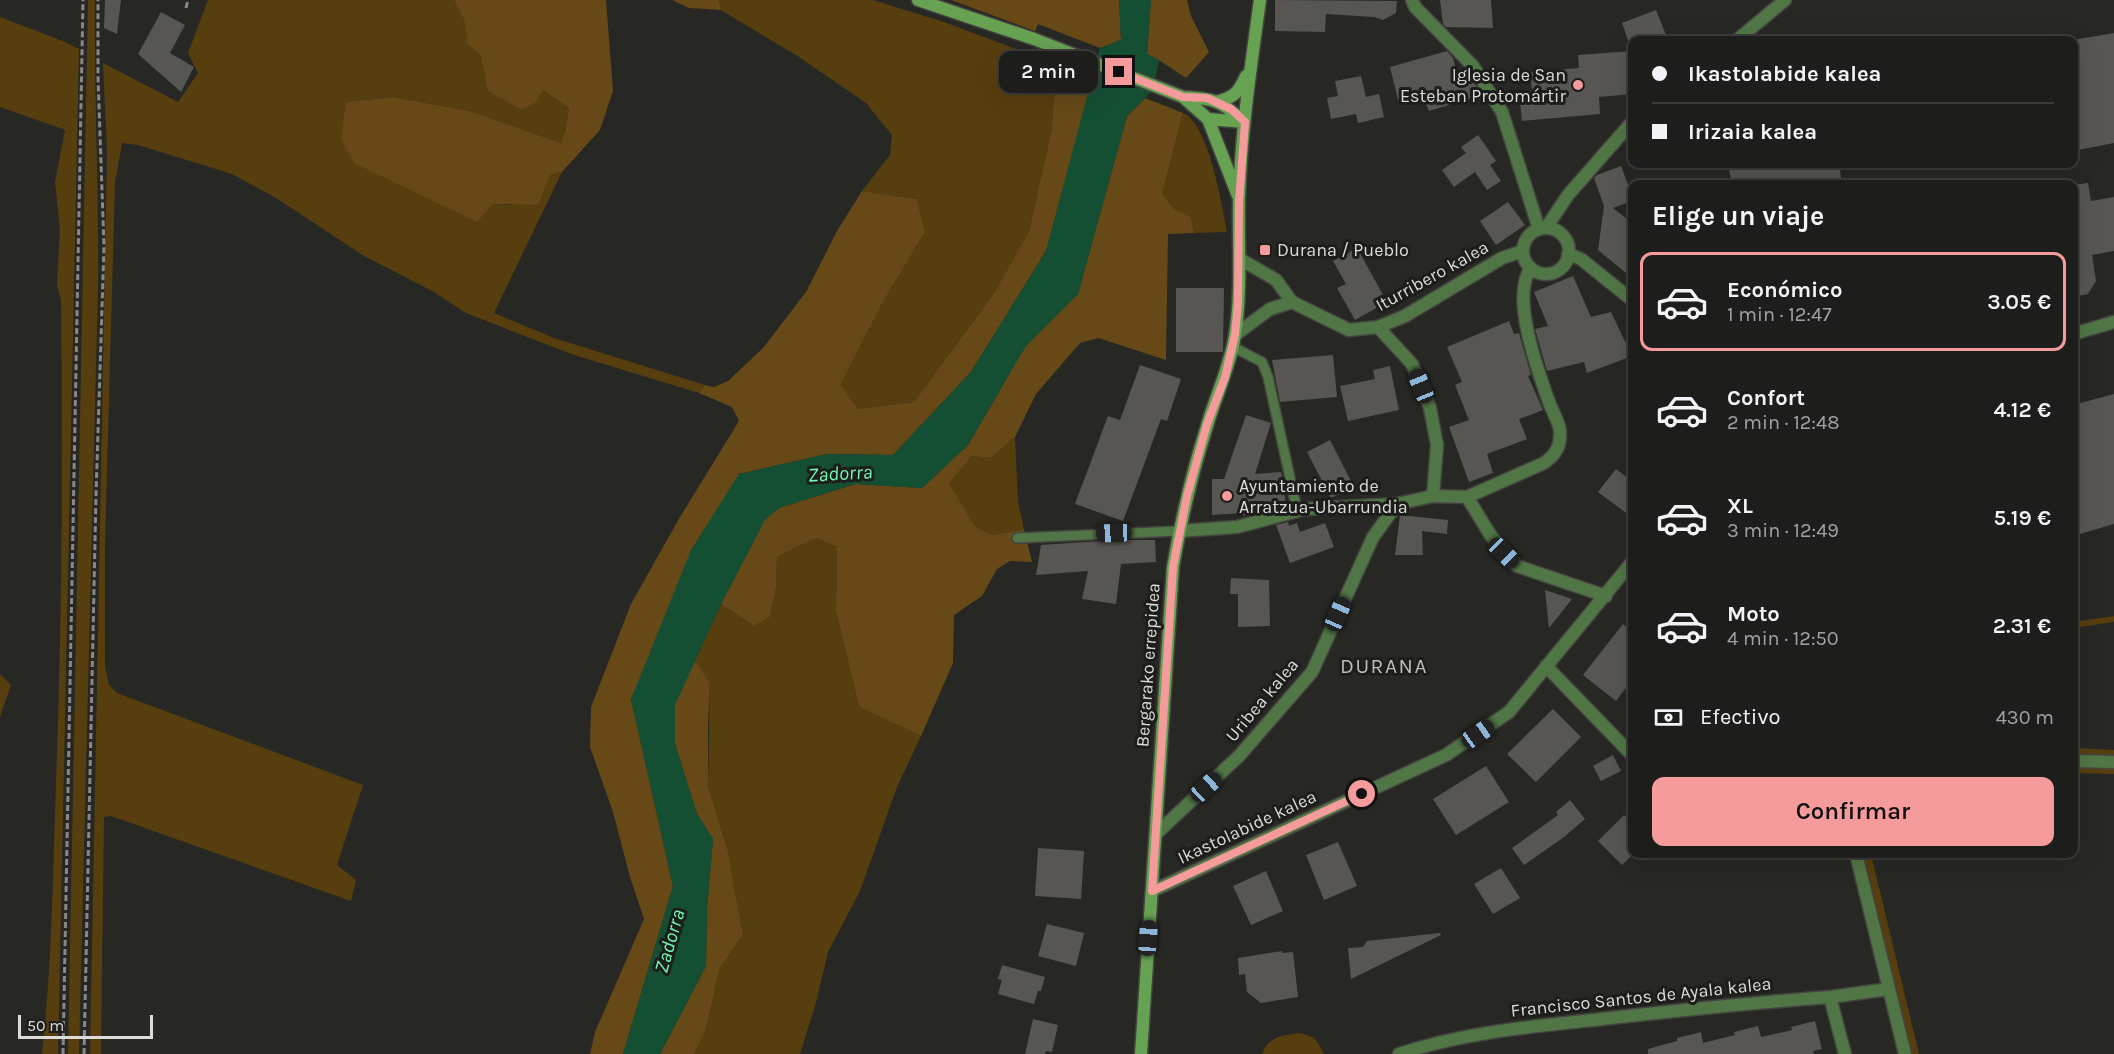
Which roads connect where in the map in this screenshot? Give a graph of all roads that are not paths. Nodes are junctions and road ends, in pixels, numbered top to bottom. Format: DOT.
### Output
graph roads {
  1 [pos="918,0"];
  2 [pos="1260,0"];
  3 [pos="1412,0"];
  4 [pos="1785,0"];
  5 [pos="1742,36"];
  6 [pos="1251,67"];
  7 [pos="1183,97"];
  8 [pos="1216,102"];
  9 [pos="1208,119"];
  10 [pos="1245,122"];
  11 [pos="1628,127"];
  12 [pos="1239,201"];
  13 [pos="1542,229"];
  14 [pos="1523,251"];
  15 [pos="1569,254"];
  16 [pos="1240,259"];
  17 [pos="1531,268"];
  18 [pos="1628,297"];
  19 [pos="1292,302"];
  20 [pos="2114,322"];
  21 [pos="1378,327"];
  22 [pos="2078,333"];
  23 [pos="1234,341"];
  24 [pos="1433,496"];
  25 [pos="1467,497"];
  26 [pos="1397,504"];
  27 [pos="1297,510"];
  28 [pos="1179,531"];
  29 [pos="1017,538"];
  30 [pos="1628,567"];
  31 [pos="1606,596"];
  32 [pos="1546,666"];
  33 [pos="1628,751"];
  34 [pos="2078,761"];
  35 [pos="2114,762"];
  36 [pos="1156,834"];
  37 [pos="1857,858"];
  38 [pos="1152,891"];
  39 [pos="1889,989"];
  40 [pos="1830,997"];
  41 [pos="1141,1054"];
  42 [pos="1399,1054"];
  43 [pos="1845,1054"];
  44 [pos="1905,1054"];
  1 -- 7 [label="street"];
  2 -- 6 [label="street, Bergarako errepidea"];
  3 -- 13 [label="street"];
  4 -- 5 [label="street"];
  6 -- 8 [label="street"];
  6 -- 10 [label="street, Bergarako errepidea"];
  7 -- 8 [label="street"];
  7 -- 9 [label="street"];
  8 -- 10 [label="street"];
  9 -- 10 [label="street"];
  9 -- 12 [label="street"];
  10 -- 12 [label="street, Bergarako errepidea"];
  11 -- 13 [label="street"];
  12 -- 16 [label="street, Bergarako errepidea"];
  13 -- 14 [label="street"];
  13 -- 15 [label="street"];
  14 -- 17 [label="street"];
  14 -- 21 [label="street, Iturribero kalea"];
  15 -- 17 [label="street"];
  15 -- 18 [label="street"];
  16 -- 19 [label="street, Iturribero kalea"];
  16 -- 23 [label="street, Bergarako errepidea"];
  17 -- 25 [label="street"];
  19 -- 21 [label="street, Iturribero kalea"];
  19 -- 23 [label="street"];
  20 -- 22 [label="street"];
  21 -- 24 [label="street"];
  23 -- 27 [label="lane"];
  23 -- 28 [label="street, Bergarako errepidea"];
  24 -- 25 [label="street"];
  24 -- 26 [label="street"];
  25 -- 31 [label="street"];
  26 -- 27 [label="street"];
  26 -- 36 [label="street, Uribea kalea"];
  27 -- 28 [label="street"];
  28 -- 29 [label="lane"];
  28 -- 36 [label="street, Bergarako errepidea"];
  30 -- 31 [label="street, Ikastolabide kalea"];
  31 -- 32 [label="street, Ikastolabide kalea"];
  32 -- 33 [label="street"];
  32 -- 38 [label="street, Ikastolabide kalea"];
  34 -- 35 [label="street"];
  36 -- 38 [label="street, Bergarako errepidea"];
  37 -- 39 [label="street"];
  38 -- 41 [label="street, Bergarako errepidea"];
  39 -- 40 [label="street, Francisco Santos de Ayala kalea"];
  39 -- 44 [label="street"];
  40 -- 42 [label="street, Francisco Santos de Ayala kalea"];
  40 -- 43 [label="street"];
}
